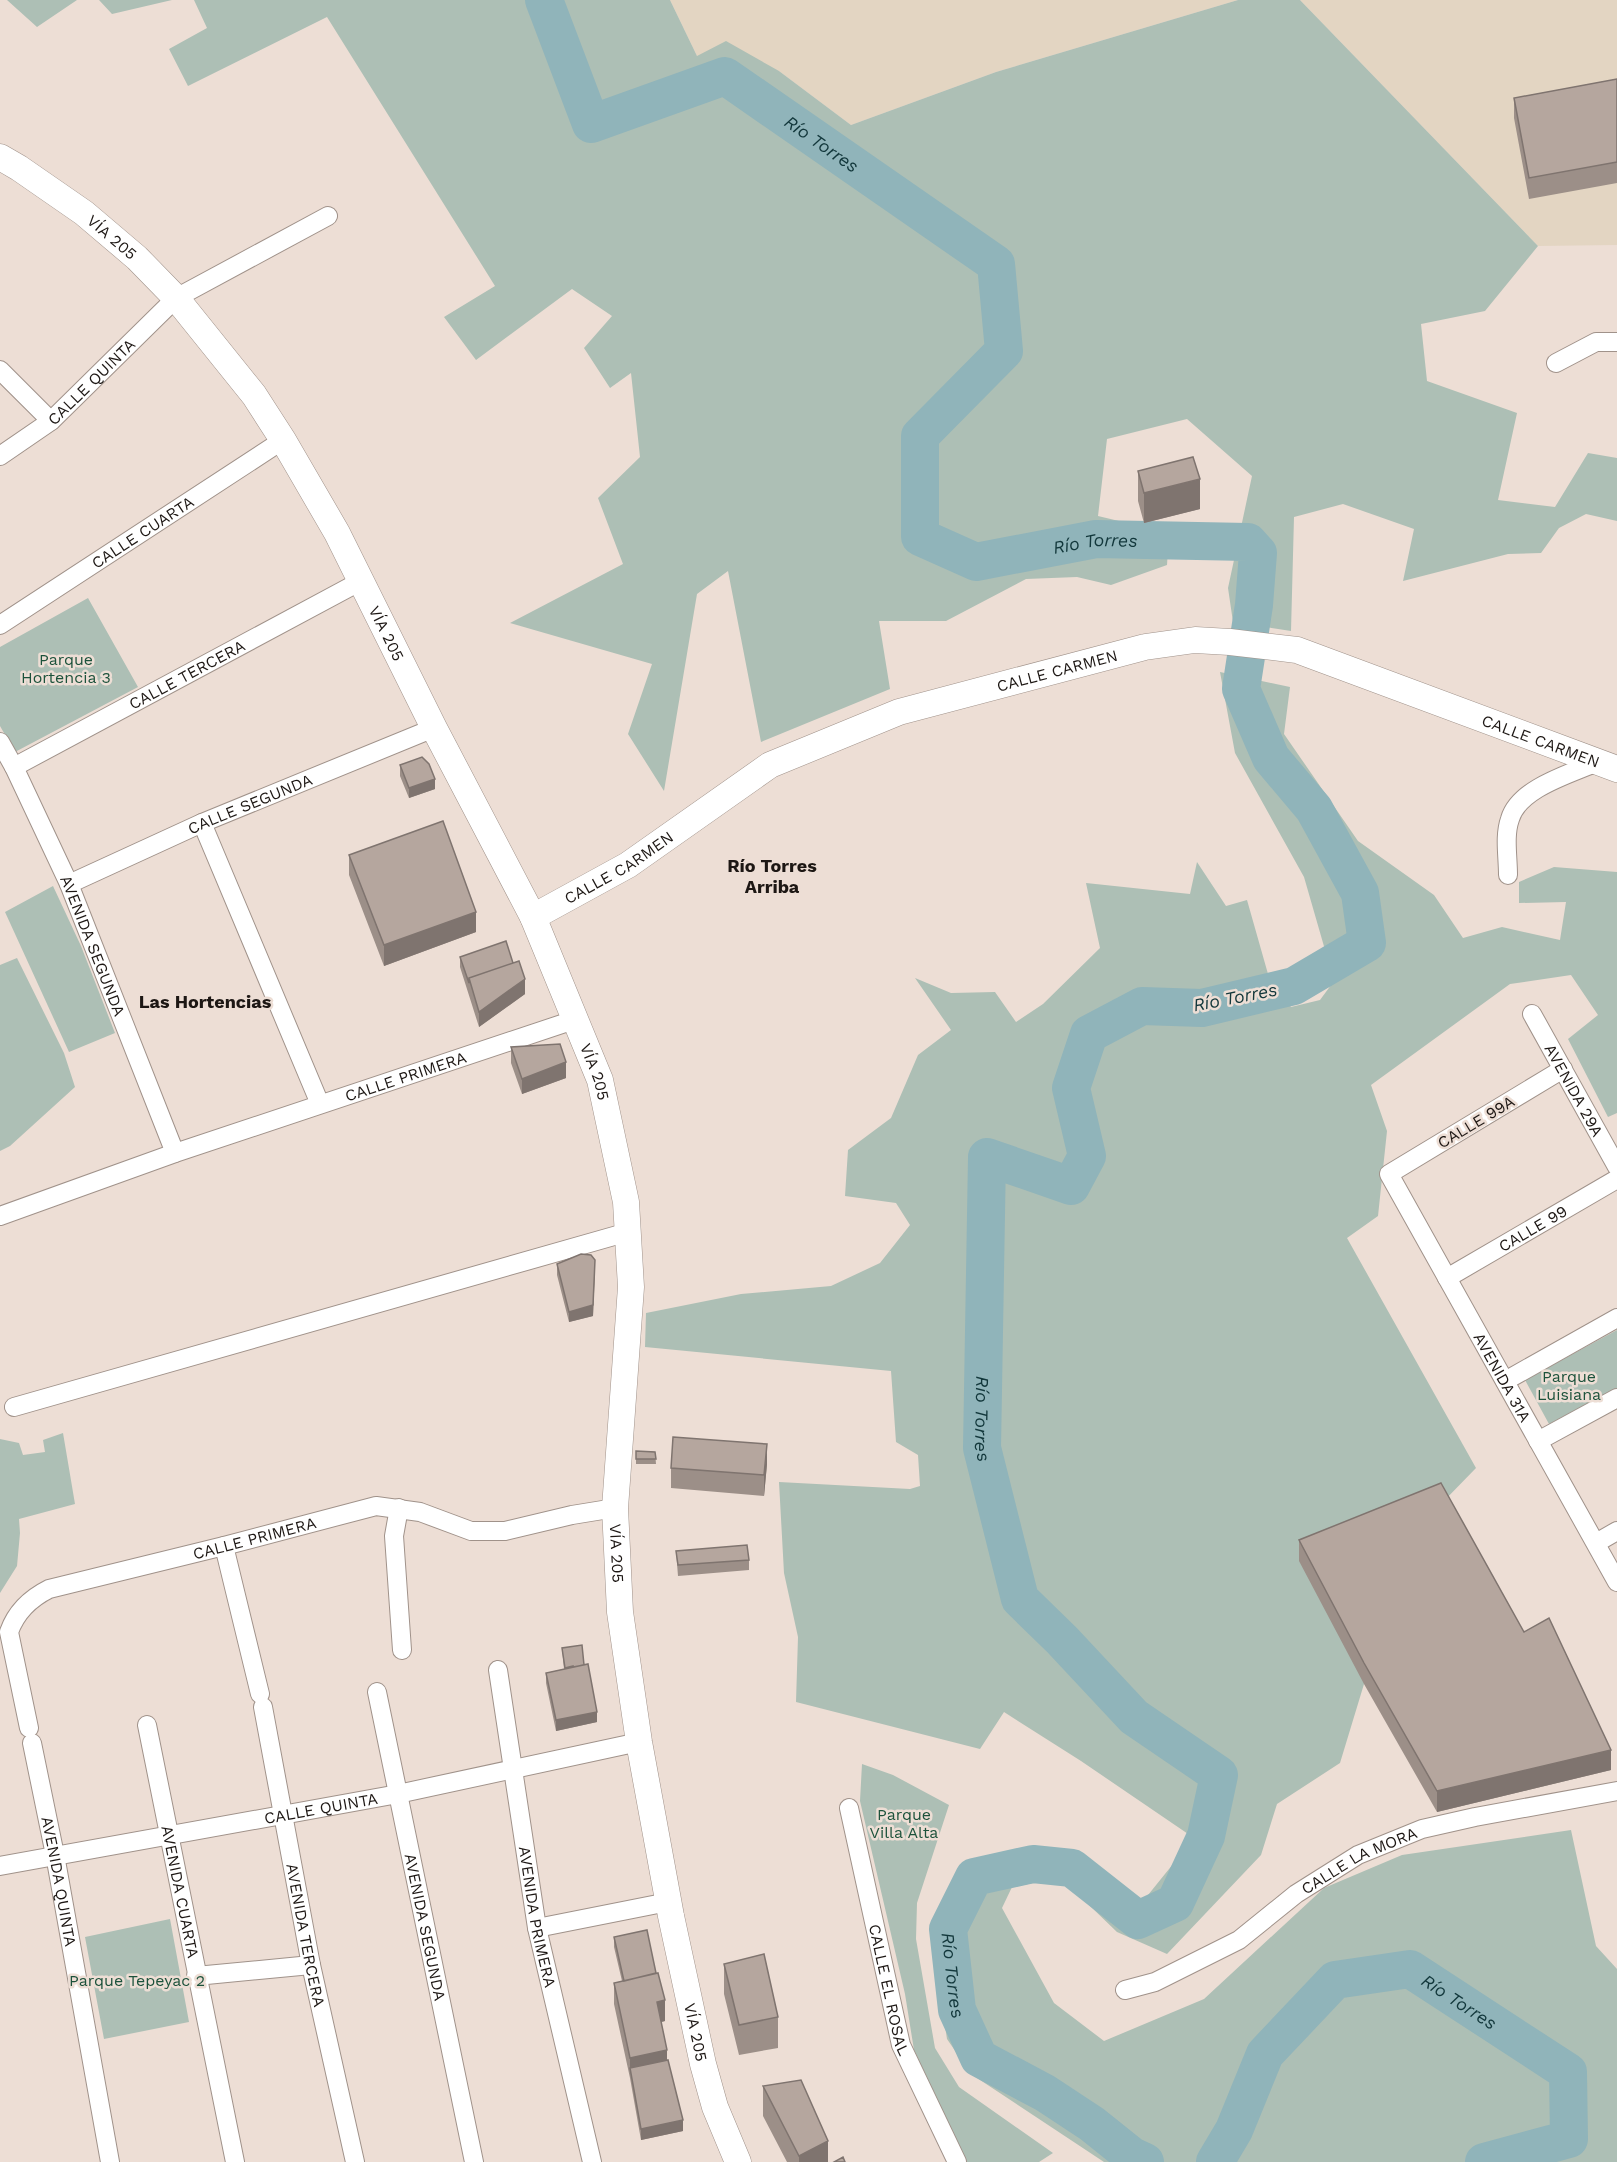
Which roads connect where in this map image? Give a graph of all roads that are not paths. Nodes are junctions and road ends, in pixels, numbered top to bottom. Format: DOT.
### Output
graph roads {
  1 [pos="0,157"];
  2 [pos="328,216"];
  3 [pos="176,298"];
  4 [pos="1617,342"];
  5 [pos="1556,363"];
  6 [pos="0,370"];
  7 [pos="51,421"];
  8 [pos="283,440"];
  9 [pos="0,456"];
  10 [pos="361,581"];
  11 [pos="0,625"];
  12 [pos="434,728"];
  13 [pos="0,742"];
  14 [pos="1607,765"];
  15 [pos="14,767"];
  16 [pos="202,823"];
  17 [pos="1508,874"];
  18 [pos="69,884"];
  19 [pos="533,917"];
  20 [pos="1532,1014"];
  21 [pos="574,1020"];
  22 [pos="1563,1069"];
  23 [pos="320,1104"];
  24 [pos="175,1153"];
  25 [pos="1617,1167"];
  26 [pos="1389,1174"];
  27 [pos="1617,1179"];
  28 [pos="0,1216"];
  29 [pos="628,1232"];
  30 [pos="1448,1278"];
  31 [pos="1617,1318"];
  32 [pos="1505,1381"];
  33 [pos="1617,1398"];
  34 [pos="14,1407"];
  35 [pos="1538,1441"];
  36 [pos="399,1508"];
  37 [pos="615,1508"];
  38 [pos="1617,1531"];
  39 [pos="1596,1543"];
  40 [pos="224,1546"];
  41 [pos="1617,1582"];
  42 [pos="402,1650"];
  43 [pos="498,1670"];
  44 [pos="377,1692"];
  45 [pos="147,1725"];
  46 [pos="30,1735"];
  47 [pos="639,1742"];
  48 [pos="513,1770"];
  49 [pos="1617,1791"];
  50 [pos="398,1794"];
  51 [pos="849,1808"];
  52 [pos="283,1815"];
  53 [pos="170,1835"];
  54 [pos="55,1855"];
  55 [pos="0,1866"];
  56 [pos="669,1902"];
  57 [pos="537,1928"];
  58 [pos="311,1965"];
  59 [pos="196,1976"];
  60 [pos="1125,1990"];
  61 [pos="110,2162"];
  62 [pos="235,2162"];
  63 [pos="355,2162"];
  64 [pos="474,2162"];
  65 [pos="592,2162"];
  66 [pos="738,2162"];
  67 [pos="957,2162"];
  1 -- 3 [label="main road, VÍA 205"];
  2 -- 3 [label="street, CALLE QUINTA"];
  3 -- 7 [label="street, CALLE QUINTA"];
  3 -- 8 [label="main road, VÍA 205"];
  4 -- 5 [label="street"];
  6 -- 7 [label="street"];
  7 -- 9 [label="street, CALLE QUINTA"];
  8 -- 10 [label="main road, VÍA 205"];
  8 -- 11 [label="street, CALLE CUARTA"];
  10 -- 12 [label="main road, VÍA 205"];
  10 -- 15 [label="street, CALLE TERCERA"];
  12 -- 16 [label="street, CALLE SEGUNDA"];
  12 -- 19 [label="main road, VÍA 205"];
  13 -- 15 [label="street, AVENIDA SEGUNDA"];
  14 -- 17 [label="street"];
  14 -- 19 [label="main road, CALLE CARMEN"];
  15 -- 18 [label="street, AVENIDA SEGUNDA"];
  16 -- 18 [label="street, CALLE SEGUNDA"];
  16 -- 23 [label="street"];
  18 -- 24 [label="street, AVENIDA SEGUNDA"];
  19 -- 21 [label="main road, VÍA 205"];
  20 -- 22 [label="street, AVENIDA 29A"];
  21 -- 23 [label="street, CALLE PRIMERA"];
  21 -- 29 [label="main road, VÍA 205"];
  22 -- 25 [label="street, AVENIDA 29A"];
  22 -- 26 [label="street, CALLE 99A"];
  23 -- 24 [label="street, CALLE PRIMERA"];
  24 -- 28 [label="street, CALLE PRIMERA"];
  26 -- 30 [label="street, AVENIDA 31A"];
  27 -- 30 [label="street, CALLE 99"];
  29 -- 34 [label="street"];
  29 -- 37 [label="main road, VÍA 205"];
  30 -- 32 [label="street, AVENIDA 31A"];
  31 -- 32 [label="street"];
  32 -- 35 [label="street, AVENIDA 31A"];
  33 -- 35 [label="street"];
  35 -- 39 [label="street, AVENIDA 31A"];
  36 -- 37 [label="street, CALLE PRIMERA"];
  36 -- 40 [label="street, CALLE PRIMERA"];
  36 -- 42 [label="street"];
  37 -- 47 [label="main road, VÍA 205"];
  38 -- 39 [label="street"];
  39 -- 41 [label="street, AVENIDA 31A"];
  40 -- 46 [label="street, CALLE PRIMERA"];
  40 -- 52 [label="street, AVENIDA TERCERA"];
  43 -- 48 [label="street, AVENIDA PRIMERA"];
  44 -- 50 [label="street, AVENIDA SEGUNDA"];
  45 -- 53 [label="street, AVENIDA CUARTA"];
  46 -- 54 [label="street, AVENIDA QUINTA"];
  47 -- 48 [label="street, CALLE QUINTA"];
  47 -- 56 [label="main road, VÍA 205"];
  48 -- 50 [label="street, CALLE QUINTA"];
  48 -- 57 [label="street, AVENIDA PRIMERA"];
  49 -- 60 [label="street, CALLE LA MORA"];
  50 -- 52 [label="street, CALLE QUINTA"];
  50 -- 64 [label="street, AVENIDA SEGUNDA"];
  51 -- 67 [label="street, CALLE EL ROSAL"];
  52 -- 53 [label="street, CALLE QUINTA"];
  52 -- 58 [label="street, AVENIDA TERCERA"];
  53 -- 54 [label="street, CALLE QUINTA"];
  53 -- 59 [label="street, AVENIDA CUARTA"];
  54 -- 55 [label="street, CALLE QUINTA"];
  54 -- 61 [label="street, AVENIDA QUINTA"];
  56 -- 57 [label="street"];
  56 -- 66 [label="main road, VÍA 205"];
  57 -- 65 [label="street, AVENIDA PRIMERA"];
  58 -- 59 [label="street"];
  58 -- 63 [label="street, AVENIDA TERCERA"];
  59 -- 62 [label="street, AVENIDA CUARTA"];
}
